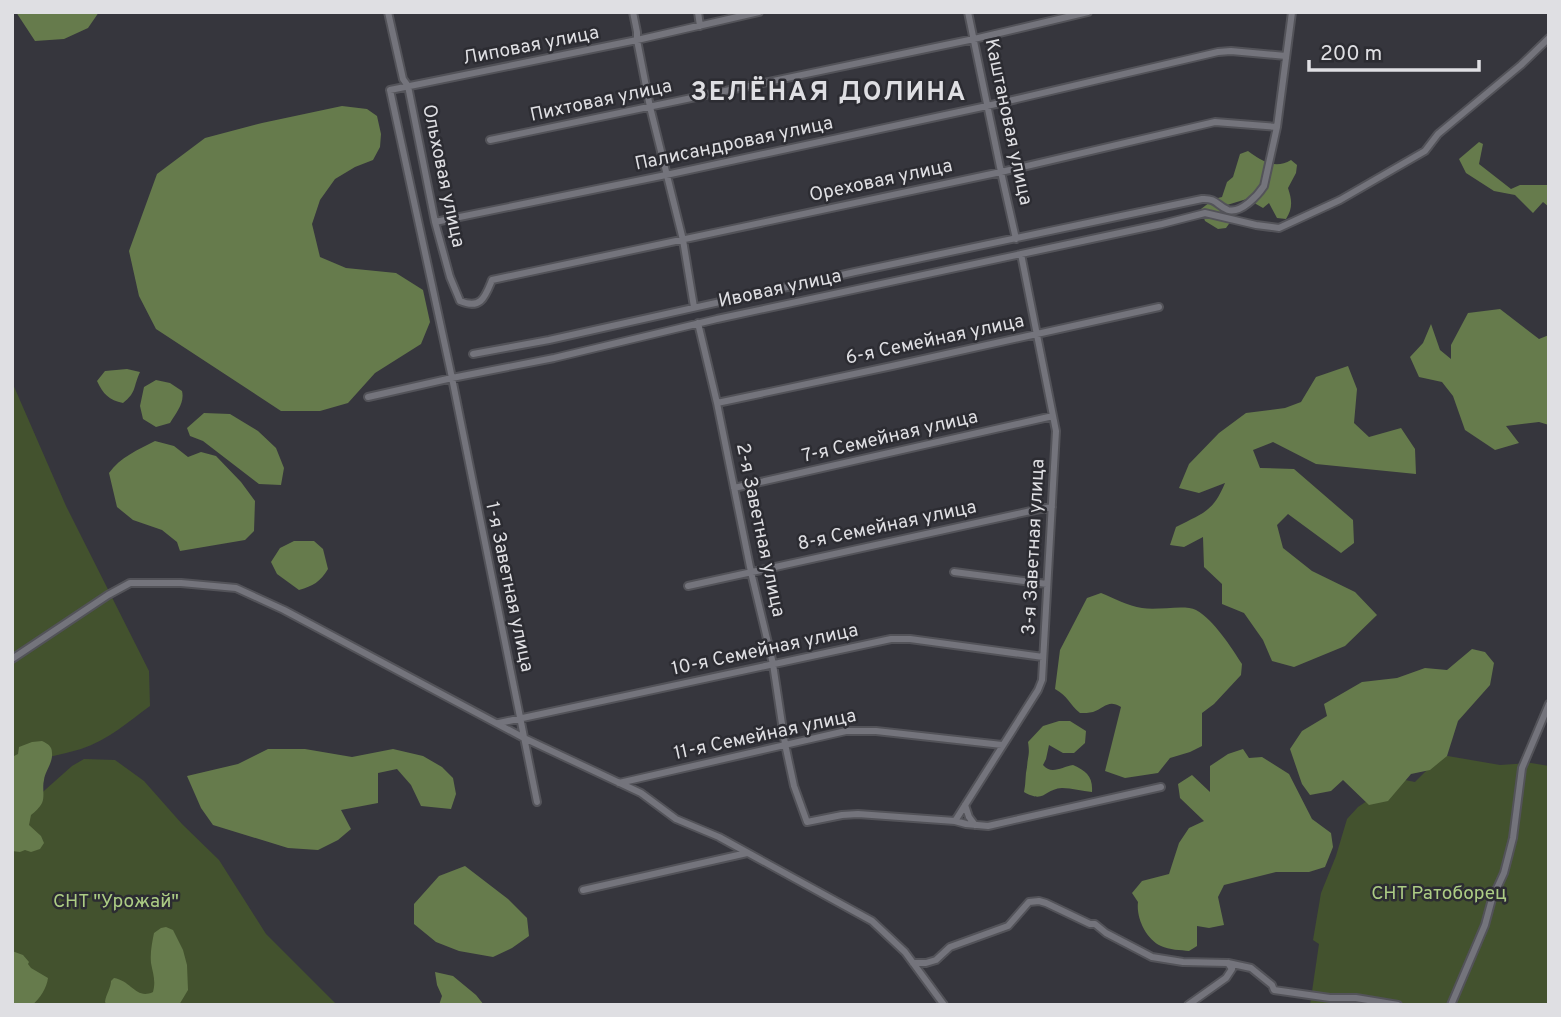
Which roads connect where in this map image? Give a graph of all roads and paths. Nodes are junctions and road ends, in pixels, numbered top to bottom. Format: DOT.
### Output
graph roads {
  1 [pos="388,12"];
  2 [pos="633,12"];
  3 [pos="698,12"];
  4 [pos="759,12"];
  5 [pos="968,12"];
  6 [pos="1087,12"];
  7 [pos="1292,12"];
  8 [pos="700,26"];
  9 [pos="1549,38"];
  10 [pos="974,39"];
  11 [pos="637,40"];
  12 [pos="1286,56"];
  13 [pos="408,86"];
  14 [pos="390,90"];
  15 [pos="988,106"];
  16 [pos="650,107"];
  17 [pos="1277,127"];
  18 [pos="490,140"];
  19 [pos="1001,172"];
  20 [pos="666,175"];
  21 [pos="435,222"];
  22 [pos="1016,239"];
  23 [pos="683,240"];
  24 [pos="1021,254"];
  25 [pos="492,280"];
  26 [pos="694,307"];
  27 [pos="1159,307"];
  28 [pos="698,323"];
  29 [pos="1038,334"];
  30 [pos="474,354"];
  31 [pos="452,378"];
  32 [pos="368,397"];
  33 [pos="717,403"];
  34 [pos="1053,416"];
  35 [pos="734,488"];
  36 [pos="1052,508"];
  37 [pos="751,572"];
  38 [pos="954,572"];
  39 [pos="1047,584"];
  40 [pos="688,586"];
  41 [pos="1043,657"];
  42 [pos="12,659"];
  43 [pos="773,664"];
  44 [pos="1549,704"];
  45 [pos="521,720"];
  46 [pos="497,724"];
  47 [pos="524,738"];
  48 [pos="785,744"];
  49 [pos="1002,745"];
  50 [pos="619,783"];
  51 [pos="1161,787"];
  52 [pos="537,802"];
  53 [pos="965,803"];
  54 [pos="954,821"];
  55 [pos="975,825"];
  56 [pos="747,853"];
  57 [pos="583,890"];
  58 [pos="913,963"];
  59 [pos="1228,963"];
  60 [pos="944,1005"];
  61 [pos="1188,1005"];
  62 [pos="1398,1005"];
  63 [pos="1451,1005"];
  1 -- 13 [label="street, Ольховая улица"];
  2 -- 11 [label="street"];
  3 -- 8 [label="street"];
  4 -- 8 [label="street, Липовая улица"];
  5 -- 10 [label="street, Каштановая улица"];
  6 -- 10 [label="street, Пихтовая улица"];
  7 -- 12 [label="street"];
  8 -- 11 [label="street, Липовая улица"];
  9 -- 24 [label="street, Ивовая улица"];
  10 -- 15 [label="street, Каштановая улица"];
  10 -- 16 [label="street, Пихтовая улица"];
  11 -- 13 [label="street, Липовая улица"];
  11 -- 16 [label="street"];
  12 -- 15 [label="street, Палисандровая улица"];
  12 -- 17 [label="street"];
  13 -- 14 [label="street, Липовая улица"];
  13 -- 21 [label="street, Ольховая улица"];
  14 -- 31 [label="street, 1-я Заветная улица"];
  15 -- 19 [label="street, Каштановая улица"];
  15 -- 20 [label="street, Палисандровая улица"];
  16 -- 18 [label="street, Пихтовая улица"];
  16 -- 20 [label="street"];
  17 -- 19 [label="street, Ореховая улица"];
  17 -- 22 [label="street, Ивовая улица"];
  19 -- 22 [label="street, Каштановая улица"];
  19 -- 23 [label="street, Ореховая улица"];
  20 -- 21 [label="street, Палисандровая улица"];
  20 -- 23 [label="street"];
  21 -- 25 [label="street, Ольховая улица"];
  22 -- 26 [label="street, Ивовая улица"];
  23 -- 25 [label="street, Ореховая улица"];
  23 -- 26 [label="street"];
  24 -- 28 [label="street, Ивовая улица"];
  24 -- 29 [label="street, 3-я Заветная улица"];
  26 -- 30 [label="street, Ивовая улица"];
  27 -- 29 [label="street, 6-я Семейная улица"];
  28 -- 31 [label="street, Ивовая улица"];
  28 -- 33 [label="street, 2-я Заветная улица"];
  29 -- 33 [label="street, 6-я Семейная улица"];
  29 -- 34 [label="street, 3-я Заветная улица"];
  31 -- 32 [label="street, Ивовая улица"];
  31 -- 45 [label="street, 1-я Заветная улица"];
  33 -- 35 [label="street, 2-я Заветная улица"];
  34 -- 35 [label="street, 7-я Семейная улица"];
  34 -- 36 [label="street, 3-я Заветная улица"];
  35 -- 37 [label="street, 2-я Заветная улица"];
  36 -- 37 [label="street, 8-я Семейная улица"];
  36 -- 39 [label="street, 3-я Заветная улица"];
  37 -- 40 [label="street, 8-я Семейная улица"];
  37 -- 43 [label="street, 2-я Заветная улица"];
  38 -- 39 [label="street"];
  39 -- 41 [label="street, 3-я Заветная улица"];
  41 -- 43 [label="street, 10-я Семейная улица"];
  41 -- 49 [label="street, 3-я Заветная улица"];
  42 -- 46 [label="street"];
  43 -- 45 [label="street, 10-я Семейная улица"];
  43 -- 48 [label="street, 2-я Заветная улица"];
  44 -- 63 [label="street"];
  45 -- 46 [label="street, 10-я Семейная улица"];
  45 -- 47 [label="street, 1-я Заветная улица"];
  46 -- 47 [label="street"];
  47 -- 50 [label="street"];
  47 -- 52 [label="street, 1-я Заветная улица"];
  48 -- 49 [label="street, 11-я Семейная улица"];
  48 -- 50 [label="street, 11-я Семейная улица"];
  48 -- 54 [label="street, 2-я Заветная улица"];
  49 -- 53 [label="street, 3-я Заветная улица"];
  50 -- 56 [label="street"];
  51 -- 55 [label="street"];
  53 -- 54 [label="street, 3-я Заветная улица"];
  53 -- 55 [label="street"];
  54 -- 55 [label="street"];
  56 -- 57 [label="street"];
  56 -- 58 [label="street"];
  58 -- 59 [label="street"];
  58 -- 60 [label="street"];
  59 -- 61 [label="street"];
  59 -- 62 [label="street"];
}
